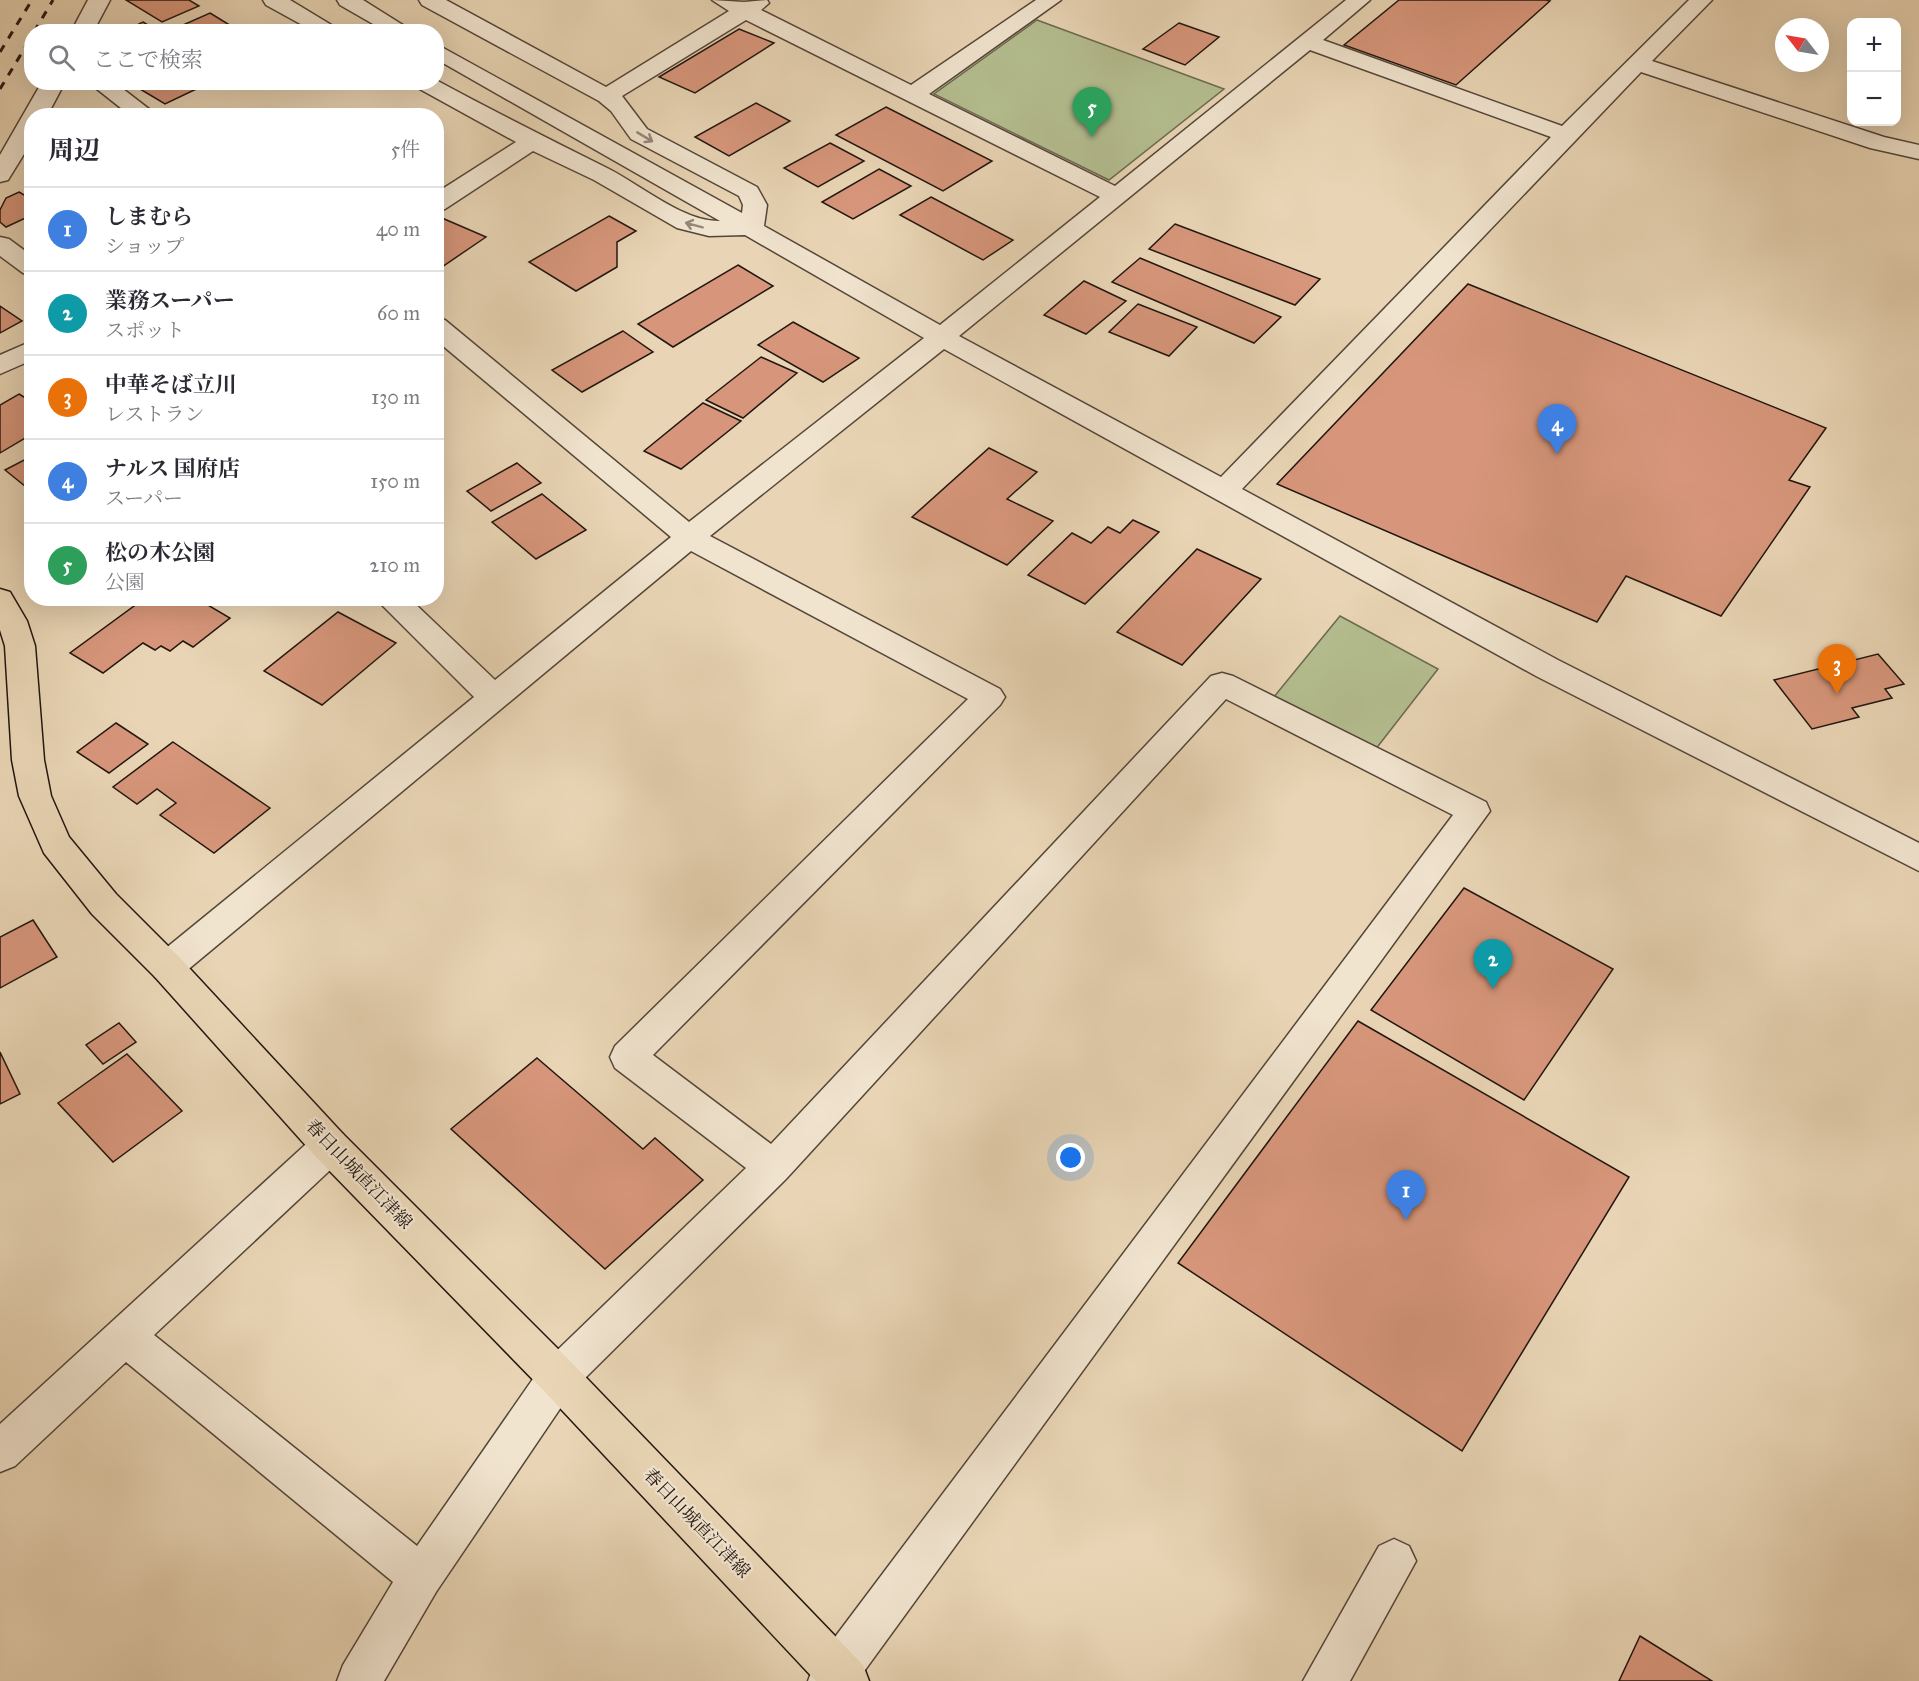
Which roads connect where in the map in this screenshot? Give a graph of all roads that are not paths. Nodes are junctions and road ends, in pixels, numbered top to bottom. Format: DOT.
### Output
graph roads {
  1 [pos="99,0"];
  2 [pos="274,0"];
  3 [pos="348,0"];
  4 [pos="430,0"];
  5 [pos="723,0"];
  6 [pos="1050,0"];
  7 [pos="1359,0"];
  8 [pos="1701,0"];
  9 [pos="754,6"];
  10 [pos="86,24"];
  11 [pos="318,24"];
  12 [pos="389,24"];
  13 [pos="1308,42"];
  14 [pos="444,55"];
  15 [pos="1638,64"];
  16 [pos="50,90"];
  17 [pos="110,90"];
  18 [pos="438,90"];
  19 [pos="913,94"];
  20 [pos="607,96"];
  21 [pos="39,108"];
  22 [pos="136,108"];
  23 [pos="24,134"];
  24 [pos="1566,135"];
  25 [pos="532,142"];
  26 [pos="1919,152"];
  27 [pos="0,175"];
  28 [pos="1115,195"];
  29 [pos="444,199"];
  30 [pos="752,228"];
  31 [pos="0,244"];
  32 [pos="24,262"];
  33 [pos="444,333"];
  34 [pos="942,337"];
  35 [pos="24,353"];
  36 [pos="0,366"];
  37 [pos="1224,491"];
  38 [pos="689,537"];
  39 [pos="0,599"];
  40 [pos="398,606"];
  41 [pos="495,699"];
  42 [pos="1919,858"];
  43 [pos="167,967"];
  44 [pos="330,1146"];
  45 [pos="773,1167"];
  46 [pos="126,1337"];
  47 [pos="558,1377"];
  48 [pos="0,1452"];
  49 [pos="1394,1561"];
  50 [pos="421,1577"];
  51 [pos="838,1678"];
  52 [pos="359,1681"];
  53 [pos="1325,1681"];
  1 -- 10 [label="street"];
  2 -- 11 [label="street"];
  3 -- 12 [label="street"];
  4 -- 20 [label="street"];
  5 -- 9 [label="street"];
  6 -- 19 [label="street"];
  7 -- 13 [label="street"];
  8 -- 15 [label="street"];
  9 -- 19 [label="street"];
  9 -- 20 [label="street"];
  13 -- 24 [label="street"];
  13 -- 28 [label="street"];
  14 -- 30 [label="street"];
  15 -- 24 [label="street"];
  15 -- 26 [label="street"];
  16 -- 21 [label="street"];
  17 -- 22 [label="street"];
  18 -- 25 [label="street"];
  19 -- 28 [label="street"];
  20 -- 30 [label="street, one-way"];
  23 -- 27 [label="street"];
  24 -- 37 [label="street"];
  25 -- 29 [label="street"];
  30 -- 25 [label="street, one-way"];
  28 -- 34 [label="street"];
  30 -- 34 [label="street"];
  31 -- 32 [label="street"];
  33 -- 38 [label="street"];
  34 -- 37 [label="street"];
  34 -- 38 [label="street"];
  35 -- 36 [label="street"];
  37 -- 42 [label="street"];
  38 -- 41 [label="street"];
  38 -- 45 [label="street"];
  39 -- 43 [label="main road, 春日山城直江津線"];
  40 -- 41 [label="street"];
  41 -- 43 [label="street"];
  43 -- 44 [label="main road, 春日山城直江津線"];
  44 -- 46 [label="street"];
  44 -- 47 [label="main road, 春日山城直江津線"];
  45 -- 47 [label="street"];
  45 -- 51 [label="street"];
  46 -- 48 [label="street"];
  46 -- 50 [label="street"];
  47 -- 50 [label="street"];
  47 -- 51 [label="main road, 春日山城直江津線"];
  49 -- 53 [label="street"];
  50 -- 52 [label="street"];
}
